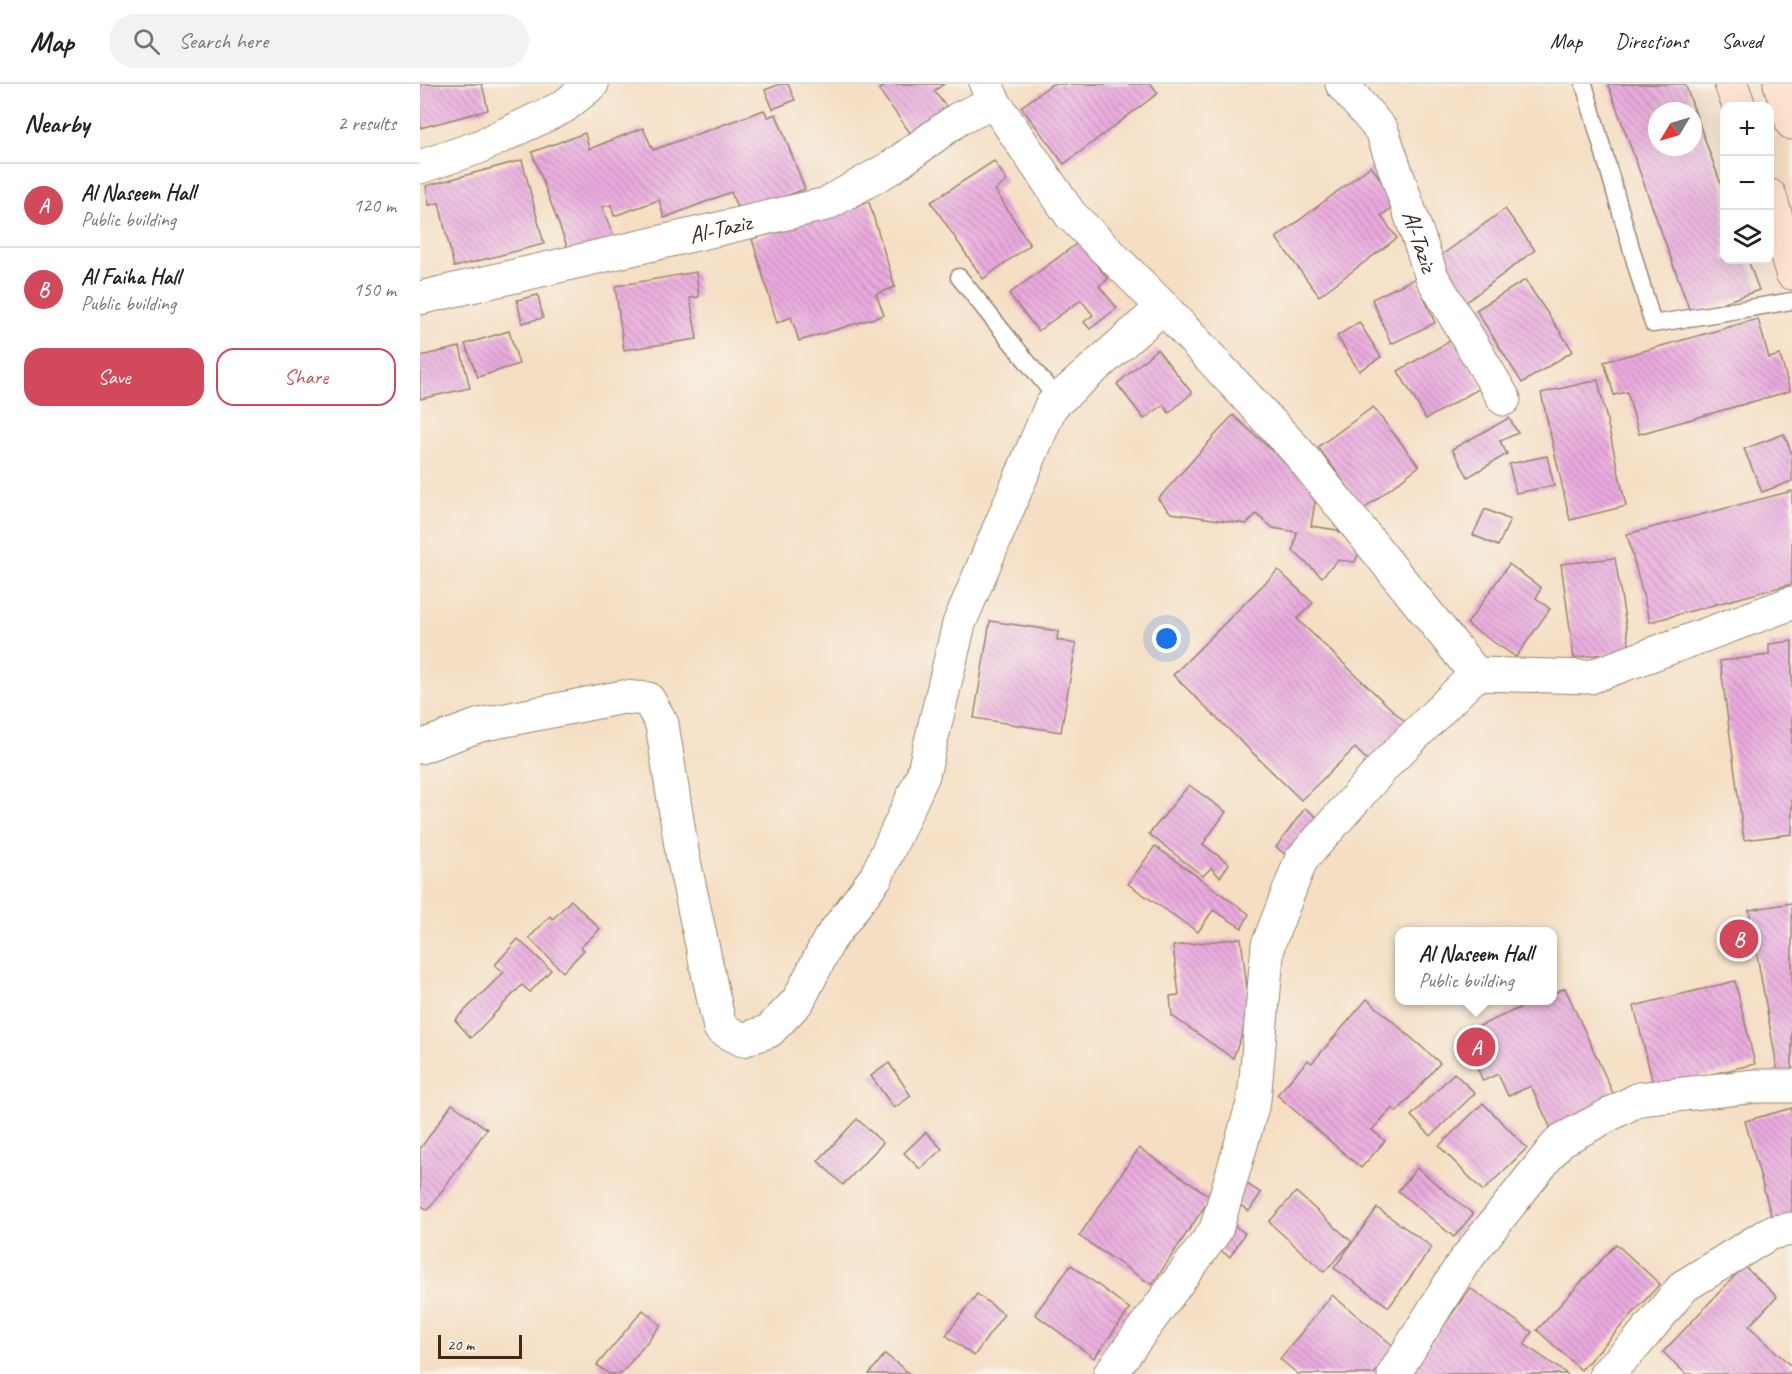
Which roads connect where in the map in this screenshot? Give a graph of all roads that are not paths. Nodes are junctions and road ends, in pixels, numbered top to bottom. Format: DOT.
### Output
graph roads {
  1 [pos="592,84"];
  2 [pos="1342,84"];
  3 [pos="1584,84"];
  4 [pos="1731,84"];
  5 [pos="1780,84"];
  6 [pos="990,93"];
  7 [pos="1738,102"];
  8 [pos="1792,120"];
  9 [pos="420,167"];
  10 [pos="1774,210"];
  11 [pos="1792,273"];
  12 [pos="959,277"];
  13 [pos="420,298"];
  14 [pos="1792,301"];
  15 [pos="1163,307"];
  16 [pos="1504,399"];
  17 [pos="1058,400"];
  18 [pos="1792,603"];
  19 [pos="1476,674"];
  20 [pos="420,747"];
  21 [pos="1792,1086"];
  22 [pos="1792,1229"];
  23 [pos="1110,1374"];
  24 [pos="1394,1374"];
  25 [pos="1606,1374"];
  1 -- 9 [label="street"];
  2 -- 16 [label="street, Al-Taziz"];
  3 -- 14 [label="lane"];
  4 -- 7 [label="main road"];
  5 -- 8 [label="main road"];
  6 -- 13 [label="street, Al-Taziz"];
  6 -- 15 [label="street, Al-Taziz"];
  10 -- 11 [label="main road"];
  12 -- 17 [label="lane"];
  15 -- 17 [label="street"];
  15 -- 19 [label="street, Al-Taziz"];
  17 -- 20 [label="street"];
  18 -- 19 [label="street"];
  19 -- 23 [label="street"];
  21 -- 24 [label="street"];
  22 -- 25 [label="street"];
}
